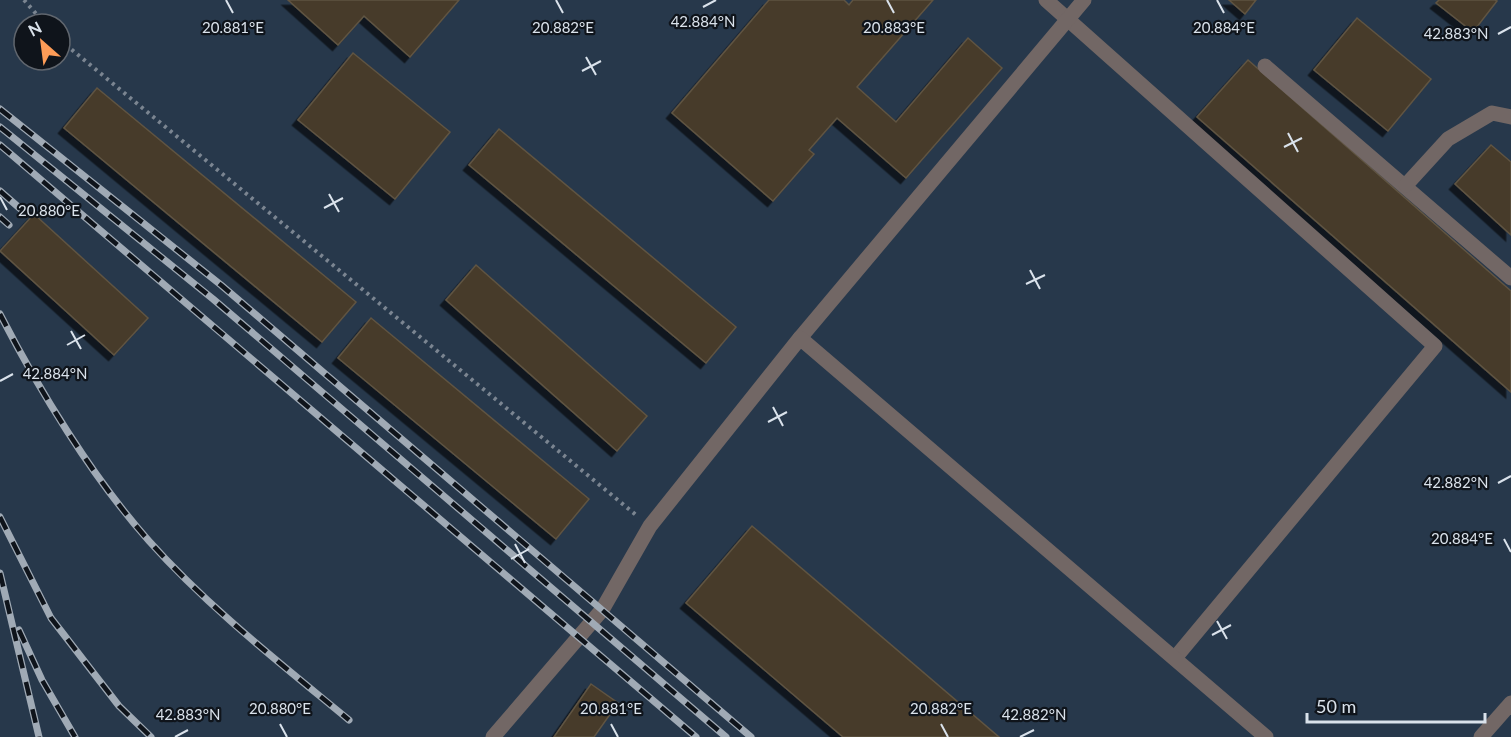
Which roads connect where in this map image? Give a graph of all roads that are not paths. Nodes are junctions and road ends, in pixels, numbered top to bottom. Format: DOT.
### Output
graph roads {
  1 [pos="1046,0"];
  2 [pos="1084,0"];
  3 [pos="1068,19"];
  4 [pos="1265,66"];
  5 [pos="1511,117"];
  6 [pos="1406,185"];
  7 [pos="1511,278"];
  8 [pos="800,339"];
  9 [pos="1175,658"];
  10 [pos="1511,703"];
  11 [pos="493,737"];
  12 [pos="1266,737"];
  13 [pos="1481,737"];
  1 -- 3 [label="lane"];
  2 -- 3 [label="lane"];
  3 -- 8 [label="lane"];
  3 -- 9 [label="lane"];
  4 -- 6 [label="lane"];
  5 -- 6 [label="lane"];
  6 -- 7 [label="lane"];
  8 -- 9 [label="lane"];
  8 -- 11 [label="lane"];
  9 -- 12 [label="lane"];
  10 -- 13 [label="lane"];
}
